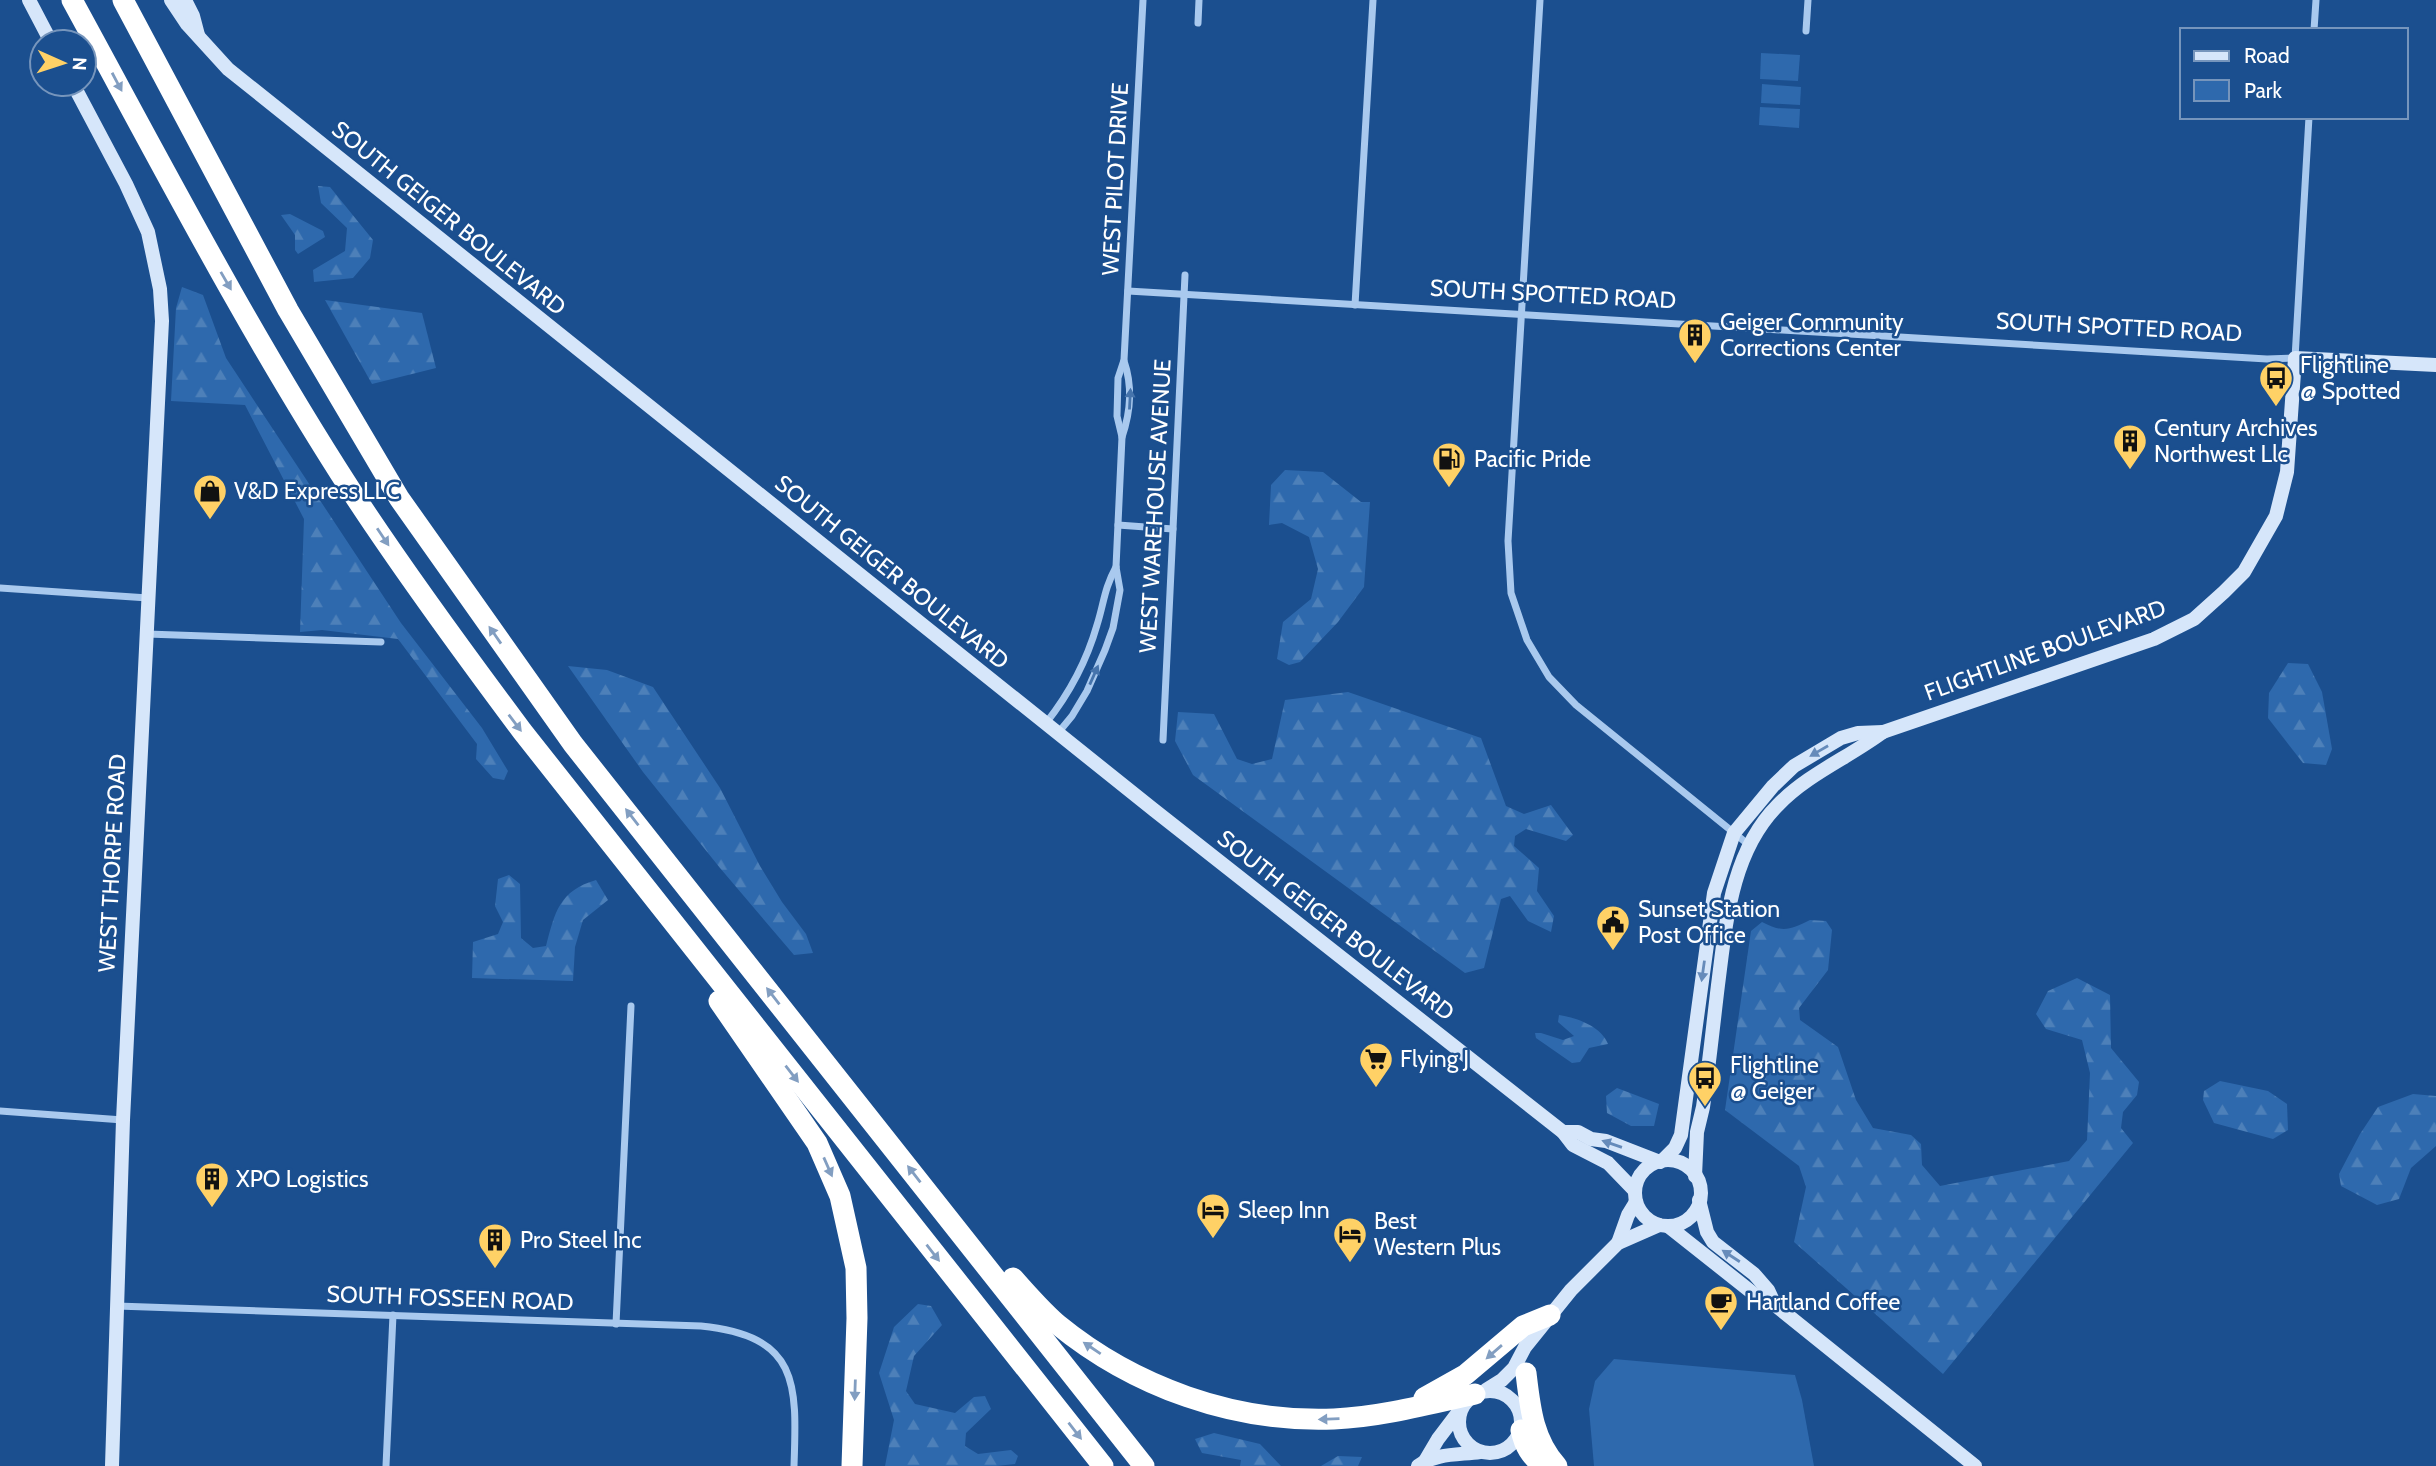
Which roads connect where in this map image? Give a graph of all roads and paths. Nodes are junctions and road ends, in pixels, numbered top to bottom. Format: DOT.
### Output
graph roads {
  1 [pos="29,0"];
  2 [pos="72,0"];
  3 [pos="123,0"];
  4 [pos="171,0"];
  5 [pos="185,0"];
  6 [pos="1143,0"];
  7 [pos="1199,0"];
  8 [pos="1373,0"];
  9 [pos="1540,0"];
  10 [pos="1808,0"];
  11 [pos="2316,0"];
  12 [pos="1198,23"];
  13 [pos="44,28"];
  14 [pos="2314,28"];
  15 [pos="1806,31"];
  16 [pos="200,39"];
  17 [pos="80,98"];
  18 [pos="2309,119"];
  19 [pos="1185,275"];
  20 [pos="1128,291"];
  21 [pos="1184,294"];
  22 [pos="1355,305"];
  23 [pos="1520,315"];
  24 [pos="2295,358"];
  25 [pos="1124,360"];
  26 [pos="2436,365"];
  27 [pos="1122,437"];
  28 [pos="1118,525"];
  29 [pos="1172,529"];
  30 [pos="1116,567"];
  31 [pos="0,588"];
  32 [pos="148,598"];
  33 [pos="146,634"];
  34 [pos="381,642"];
  35 [pos="1046,723"];
  36 [pos="1883,732"];
  37 [pos="1058,733"];
  38 [pos="1163,740"];
  39 [pos="1734,833"];
  40 [pos="1750,846"];
  41 [pos="705,963"];
  42 [pos="631,1006"];
  43 [pos="0,1111"];
  44 [pos="123,1120"];
  45 [pos="1563,1132"];
  46 [pos="1661,1161"];
  47 [pos="1695,1176"];
  48 [pos="1635,1197"];
  49 [pos="1699,1200"];
  50 [pos="1663,1226"];
  51 [pos="957,1227"];
  52 [pos="1618,1242"];
  53 [pos="1775,1305"];
  54 [pos="117,1306"];
  55 [pos="393,1315"];
  56 [pos="1545,1322"];
  57 [pos="616,1324"];
  58 [pos="1526,1373"];
  59 [pos="1474,1398"];
  60 [pos="1397,1410"];
  61 [pos="1520,1420"];
  62 [pos="1481,1452"];
  63 [pos="1422,1463"];
  64 [pos="112,1466"];
  65 [pos="386,1466"];
  66 [pos="794,1466"];
  67 [pos="852,1466"];
  68 [pos="1103,1466"];
  69 [pos="1144,1466"];
  70 [pos="1543,1466"];
  71 [pos="1557,1466"];
  72 [pos="1975,1466"];
  1 -- 13 [label="street"];
  2 -- 41 [label="highway, one-way"];
  51 -- 3 [label="highway, one-way"];
  4 -- 16 [label="street, SOUTH GEIGER BOULEVARD"];
  5 -- 16 [label="street, SOUTH GEIGER BOULEVARD"];
  6 -- 20 [label="street, WEST PILOT DRIVE"];
  7 -- 12 [label="street"];
  8 -- 22 [label="street"];
  9 -- 23 [label="street"];
  10 -- 15 [label="street"];
  11 -- 14 [label="street"];
  16 -- 35 [label="street, SOUTH GEIGER BOULEVARD"];
  17 -- 32 [label="street, WEST THORPE ROAD"];
  18 -- 24 [label="street, FLIGHTLINE BOULEVARD"];
  19 -- 21 [label="street, WEST WAREHOUSE AVENUE"];
  20 -- 21 [label="street, SOUTH SPOTTED ROAD"];
  20 -- 25 [label="street, WEST PILOT DRIVE"];
  21 -- 22 [label="street, SOUTH SPOTTED ROAD"];
  21 -- 29 [label="street, WEST WAREHOUSE AVENUE"];
  22 -- 23 [label="street, SOUTH SPOTTED ROAD"];
  23 -- 24 [label="street, SOUTH SPOTTED ROAD"];
  23 -- 39 [label="street"];
  24 -- 26 [label="street, SOUTH SPOTTED ROAD"];
  24 -- 36 [label="street, FLIGHTLINE BOULEVARD"];
  25 -- 27 [label="street, WEST PILOT DRIVE"];
  27 -- 25 [label="street, WEST PILOT DRIVE, one-way"];
  27 -- 28 [label="street, WEST PILOT DRIVE"];
  28 -- 29 [label="street"];
  28 -- 30 [label="street, WEST PILOT DRIVE"];
  29 -- 38 [label="street, WEST WAREHOUSE AVENUE"];
  30 -- 35 [label="street, WEST PILOT DRIVE"];
  37 -- 30 [label="street, WEST PILOT DRIVE, one-way"];
  31 -- 32 [label="street"];
  32 -- 33 [label="street, WEST THORPE ROAD"];
  33 -- 34 [label="street"];
  33 -- 44 [label="street, WEST THORPE ROAD"];
  35 -- 37 [label="street, SOUTH GEIGER BOULEVARD"];
  36 -- 39 [label="street, FLIGHTLINE BOULEVARD, one-way"];
  36 -- 40 [label="street, FLIGHTLINE BOULEVARD"];
  37 -- 45 [label="street, SOUTH GEIGER BOULEVARD"];
  39 -- 40 [label="street"];
  39 -- 46 [label="street, FLIGHTLINE BOULEVARD, one-way"];
  40 -- 47 [label="street, FLIGHTLINE BOULEVARD"];
  41 -- 67 [label="highway, one-way"];
  41 -- 68 [label="highway, one-way"];
  42 -- 57 [label="street"];
  43 -- 44 [label="street"];
  44 -- 54 [label="street, WEST THORPE ROAD"];
  46 -- 45 [label="street, SOUTH GEIGER BOULEVARD, one-way"];
  45 -- 48 [label="street, SOUTH GEIGER BOULEVARD"];
  46 -- 47 [label="street"];
  46 -- 48 [label="street"];
  47 -- 49 [label="street"];
  48 -- 50 [label="street"];
  48 -- 52 [label="street"];
  49 -- 50 [label="street"];
  53 -- 49 [label="street, one-way"];
  50 -- 52 [label="street"];
  50 -- 53 [label="street"];
  60 -- 51 [label="highway, one-way"];
  51 -- 69 [label="highway"];
  52 -- 56 [label="street"];
  53 -- 72 [label="street"];
  54 -- 55 [label="street, SOUTH FOSSEEN ROAD"];
  54 -- 64 [label="street, WEST THORPE ROAD"];
  55 -- 57 [label="street, SOUTH FOSSEEN ROAD"];
  55 -- 65 [label="street"];
  56 -- 58 [label="street"];
  56 -- 59 [label="street"];
  56 -- 60 [label="highway, one-way"];
  57 -- 66 [label="street, SOUTH FOSSEEN ROAD"];
  58 -- 61 [label="street"];
  58 -- 71 [label="highway"];
  59 -- 60 [label="highway"];
  59 -- 61 [label="street"];
  59 -- 62 [label="street"];
  59 -- 63 [label="street"];
  61 -- 62 [label="street"];
  61 -- 70 [label="highway"];
  62 -- 63 [label="street"];
}
